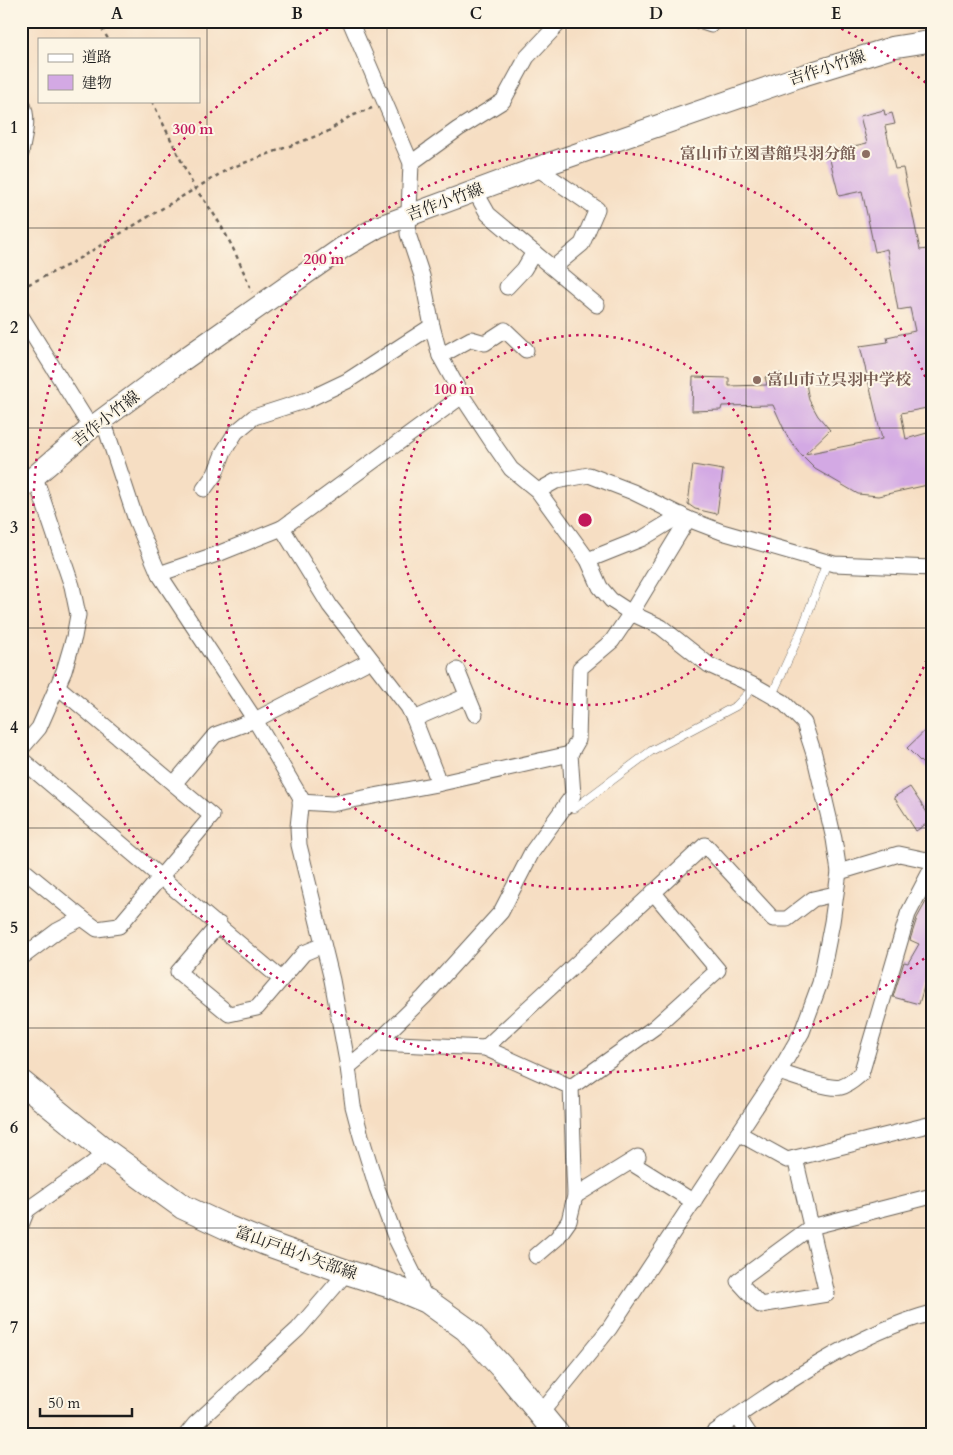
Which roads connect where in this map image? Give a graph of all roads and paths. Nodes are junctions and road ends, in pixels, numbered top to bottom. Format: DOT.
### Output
graph roads {
  1 [pos="98,21"];
  2 [pos="350,21"];
  3 [pos="561,21"];
  4 [pos="699,21"];
  5 [pos="712,21"];
  6 [pos="107,38"];
  7 [pos="932,40"];
  8 [pos="21,101"];
  9 [pos="152,102"];
  10 [pos="385,103"];
  11 [pos="21,153"];
  12 [pos="411,163"];
  13 [pos="537,168"];
  14 [pos="195,188"];
  15 [pos="475,191"];
  16 [pos="409,216"];
  17 [pos="534,252"];
  18 [pos="553,268"];
  19 [pos="507,287"];
  20 [pos="21,288"];
  21 [pos="597,305"];
  22 [pos="259,307"];
  23 [pos="21,316"];
  24 [pos="432,326"];
  25 [pos="526,350"];
  26 [pos="440,356"];
  27 [pos="462,396"];
  28 [pos="97,424"];
  29 [pos="28,482"];
  30 [pos="204,489"];
  31 [pos="538,491"];
  32 [pos="685,517"];
  33 [pos="282,528"];
  34 [pos="588,560"];
  35 [pos="827,562"];
  36 [pos="932,568"];
  37 [pos="159,574"];
  38 [pos="631,613"];
  39 [pos="371,660"];
  40 [pos="457,670"];
  41 [pos="57,686"];
  42 [pos="755,686"];
  43 [pos="772,695"];
  44 [pos="467,696"];
  45 [pos="475,714"];
  46 [pos="414,718"];
  47 [pos="255,720"];
  48 [pos="21,749"];
  49 [pos="570,754"];
  50 [pos="21,759"];
  51 [pos="174,784"];
  52 [pos="438,784"];
  53 [pos="300,802"];
  54 [pos="563,808"];
  55 [pos="932,860"];
  56 [pos="21,868"];
  57 [pos="932,868"];
  58 [pos="838,872"];
  59 [pos="161,876"];
  60 [pos="652,892"];
  61 [pos="835,894"];
  62 [pos="82,918"];
  63 [pos="218,924"];
  64 [pos="323,945"];
  65 [pos="21,958"];
  66 [pos="281,978"];
  67 [pos="377,1043"];
  68 [pos="485,1048"];
  69 [pos="348,1067"];
  70 [pos="780,1072"];
  71 [pos="21,1082"];
  72 [pos="571,1087"];
  73 [pos="932,1124"];
  74 [pos="738,1134"];
  75 [pos="108,1152"];
  76 [pos="795,1158"];
  77 [pos="576,1196"];
  78 [pos="932,1196"];
  79 [pos="694,1202"];
  80 [pos="21,1225"];
  81 [pos="812,1227"];
  82 [pos="536,1256"];
  83 [pos="347,1272"];
  84 [pos="427,1301"];
  85 [pos="932,1313"];
  86 [pos="541,1413"];
  87 [pos="737,1416"];
  88 [pos="187,1434"];
  89 [pos="558,1434"];
  90 [pos="712,1434"];
  91 [pos="749,1434"];
  1 -- 6 [label="path"];
  2 -- 10 [label="street"];
  3 -- 12 [label="street"];
  4 -- 5 [label="street"];
  7 -- 13 [label="main road, 吉作小竹線"];
  8 -- 11 [label="street"];
  9 -- 14 [label="path"];
  10 -- 12 [label="street"];
  10 -- 14 [label="path"];
  12 -- 16 [label="street"];
  13 -- 15 [label="main road, 吉作小竹線"];
  13 -- 18 [label="street"];
  14 -- 20 [label="path"];
  14 -- 22 [label="path"];
  15 -- 16 [label="main road, 吉作小竹線"];
  15 -- 17 [label="street"];
  16 -- 22 [label="main road, 吉作小竹線"];
  16 -- 24 [label="street"];
  17 -- 18 [label="street"];
  17 -- 19 [label="street"];
  18 -- 21 [label="street"];
  22 -- 28 [label="main road, 吉作小竹線"];
  23 -- 28 [label="street"];
  24 -- 26 [label="street"];
  24 -- 30 [label="street"];
  25 -- 26 [label="street"];
  26 -- 27 [label="street"];
  27 -- 31 [label="street"];
  27 -- 33 [label="street"];
  28 -- 29 [label="main road, 吉作小竹線"];
  28 -- 37 [label="street"];
  29 -- 41 [label="street"];
  31 -- 32 [label="street"];
  31 -- 34 [label="street"];
  32 -- 34 [label="street"];
  32 -- 35 [label="street"];
  32 -- 38 [label="street"];
  33 -- 37 [label="street"];
  33 -- 39 [label="street"];
  34 -- 38 [label="street"];
  35 -- 36 [label="street"];
  35 -- 43 [label="lane"];
  37 -- 47 [label="street"];
  38 -- 42 [label="street"];
  38 -- 49 [label="street"];
  39 -- 46 [label="street"];
  39 -- 47 [label="street"];
  40 -- 44 [label="street"];
  41 -- 48 [label="street"];
  41 -- 51 [label="street"];
  42 -- 43 [label="street"];
  42 -- 54 [label="lane"];
  43 -- 58 [label="street"];
  44 -- 45 [label="street"];
  44 -- 46 [label="street"];
  46 -- 52 [label="street"];
  47 -- 51 [label="street"];
  47 -- 53 [label="street"];
  49 -- 52 [label="street"];
  49 -- 54 [label="street"];
  50 -- 59 [label="street"];
  51 -- 59 [label="street"];
  52 -- 53 [label="street"];
  53 -- 64 [label="street"];
  54 -- 67 [label="street"];
  55 -- 58 [label="street"];
  56 -- 62 [label="street"];
  57 -- 70 [label="street"];
  58 -- 61 [label="street"];
  59 -- 62 [label="street"];
  59 -- 63 [label="street"];
  60 -- 61 [label="street"];
  60 -- 68 [label="street"];
  60 -- 72 [label="street"];
  61 -- 70 [label="street"];
  62 -- 65 [label="street"];
  63 -- 66 [label="street"];
  63 -- 66 [label="street"];
  64 -- 66 [label="street"];
  64 -- 69 [label="street"];
  67 -- 68 [label="street"];
  67 -- 69 [label="street"];
  68 -- 72 [label="street"];
  69 -- 84 [label="street"];
  70 -- 74 [label="street"];
  71 -- 75 [label="main road, 富山戸出小矢部線"];
  72 -- 77 [label="street"];
  73 -- 76 [label="street"];
  74 -- 76 [label="street"];
  74 -- 79 [label="street"];
  75 -- 80 [label="street"];
  75 -- 83 [label="main road, 富山戸出小矢部線"];
  76 -- 81 [label="street"];
  77 -- 79 [label="street"];
  77 -- 82 [label="street"];
  78 -- 81 [label="street"];
  79 -- 86 [label="street"];
  81 -- 81 [label="street"];
  83 -- 84 [label="main road, 富山戸出小矢部線"];
  83 -- 88 [label="street"];
  84 -- 86 [label="main road, 富山戸出小矢部線"];
  85 -- 87 [label="street"];
  86 -- 89 [label="main road, 富山戸出小矢部線"];
  87 -- 90 [label="street"];
  87 -- 91 [label="street"];
}
